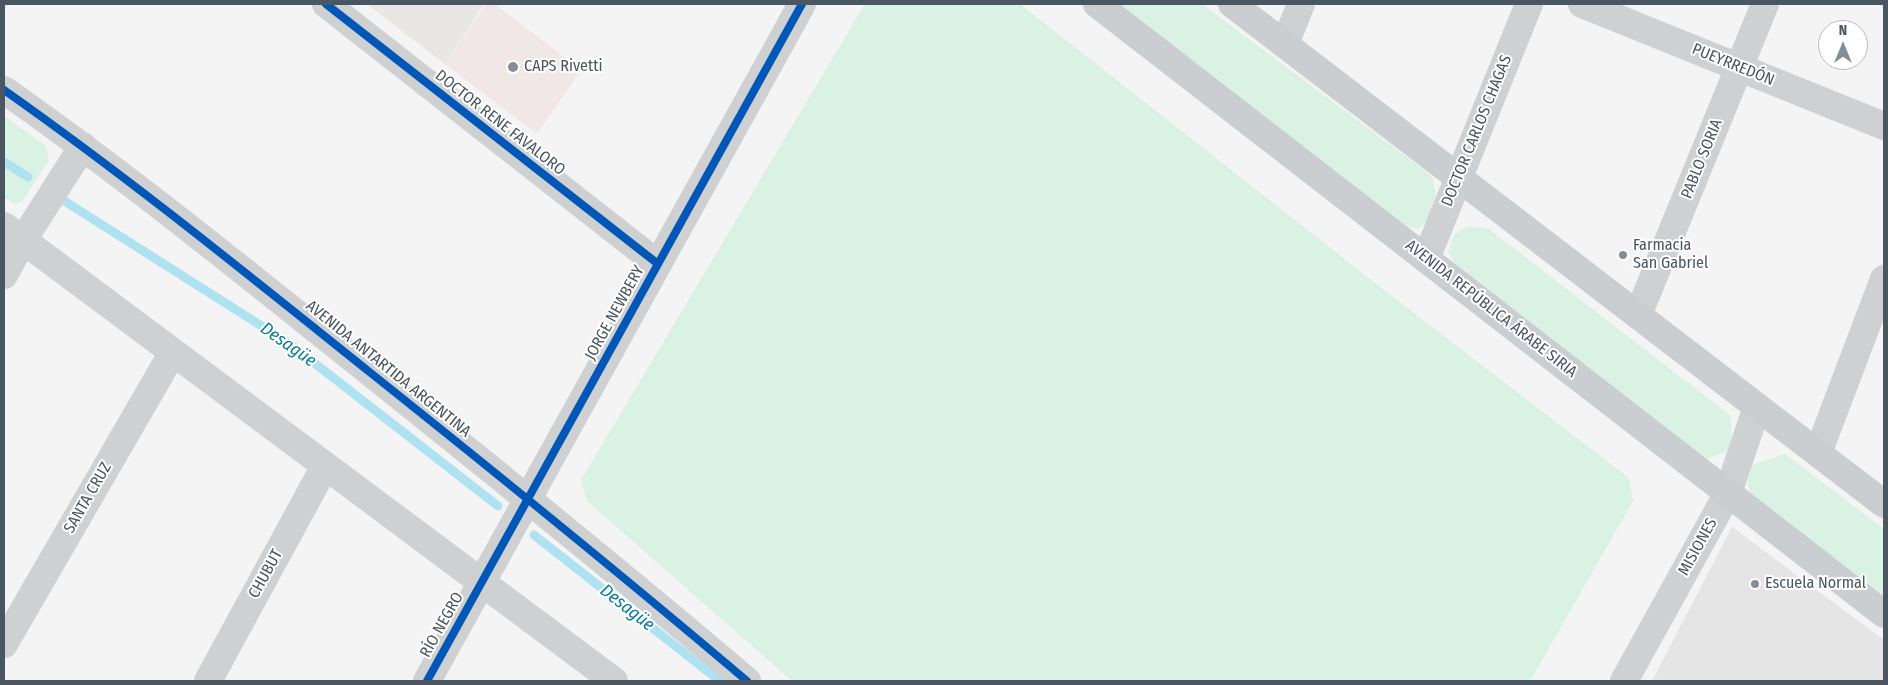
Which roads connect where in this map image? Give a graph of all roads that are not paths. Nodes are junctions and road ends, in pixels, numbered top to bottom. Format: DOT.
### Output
graph roads {
  1 [pos="326,4"];
  2 [pos="802,4"];
  3 [pos="1097,4"];
  4 [pos="1232,4"];
  5 [pos="1301,4"];
  6 [pos="1529,4"];
  7 [pos="1582,4"];
  8 [pos="1765,4"];
  9 [pos="1285,44"];
  10 [pos="1739,67"];
  11 [pos="4,90"];
  12 [pos="1884,126"];
  13 [pos="83,146"];
  14 [pos="1459,178"];
  15 [pos="13,233"];
  16 [pos="1426,259"];
  17 [pos="658,264"];
  18 [pos="4,275"];
  19 [pos="1884,279"];
  20 [pos="1638,315"];
  21 [pos="173,352"];
  22 [pos="1757,407"];
  23 [pos="1818,453"];
  24 [pos="325,466"];
  25 [pos="1728,493"];
  26 [pos="528,499"];
  27 [pos="1884,504"];
  28 [pos="482,583"];
  29 [pos="1884,614"];
  30 [pos="4,644"];
  31 [pos="208,681"];
  32 [pos="427,681"];
  33 [pos="614,681"];
  34 [pos="747,681"];
  35 [pos="1624,681"];
  1 -- 17 [label="street, DOCTOR RENE FAVALORO"];
  2 -- 17 [label="street, JORGE NEWBERY"];
  3 -- 16 [label="main road, AVENIDA REPÚBLICA ÁRABE SIRIA"];
  4 -- 9 [label="main road"];
  5 -- 9 [label="street"];
  6 -- 14 [label="street, DOCTOR CARLOS CHAGAS"];
  7 -- 10 [label="street, PUEYRREDÓN"];
  8 -- 10 [label="street, PABLO SORIA"];
  9 -- 14 [label="main road"];
  10 -- 12 [label="street, PUEYRREDÓN"];
  10 -- 20 [label="street, PABLO SORIA"];
  11 -- 13 [label="street, AVENIDA ANTARTIDA ARGENTINA"];
  13 -- 15 [label="street"];
  13 -- 26 [label="street, AVENIDA ANTARTIDA ARGENTINA"];
  14 -- 16 [label="street, DOCTOR CARLOS CHAGAS"];
  14 -- 20 [label="main road"];
  15 -- 18 [label="street"];
  15 -- 21 [label="street"];
  16 -- 25 [label="main road, AVENIDA REPÚBLICA ÁRABE SIRIA"];
  17 -- 26 [label="street, JORGE NEWBERY"];
  19 -- 23 [label="street"];
  20 -- 22 [label="main road"];
  21 -- 24 [label="street"];
  21 -- 30 [label="street, SANTA CRUZ"];
  22 -- 23 [label="main road"];
  22 -- 25 [label="street, MISIONES"];
  23 -- 27 [label="main road"];
  24 -- 28 [label="street"];
  24 -- 31 [label="street, CHUBUT"];
  25 -- 29 [label="main road, AVENIDA REPÚBLICA ÁRABE SIRIA"];
  25 -- 35 [label="street, MISIONES"];
  26 -- 28 [label="street, JORGE NEWBERY"];
  26 -- 34 [label="street, AVENIDA ANTARTIDA ARGENTINA"];
  28 -- 32 [label="street, RÍO NEGRO"];
  28 -- 33 [label="street"];
}
